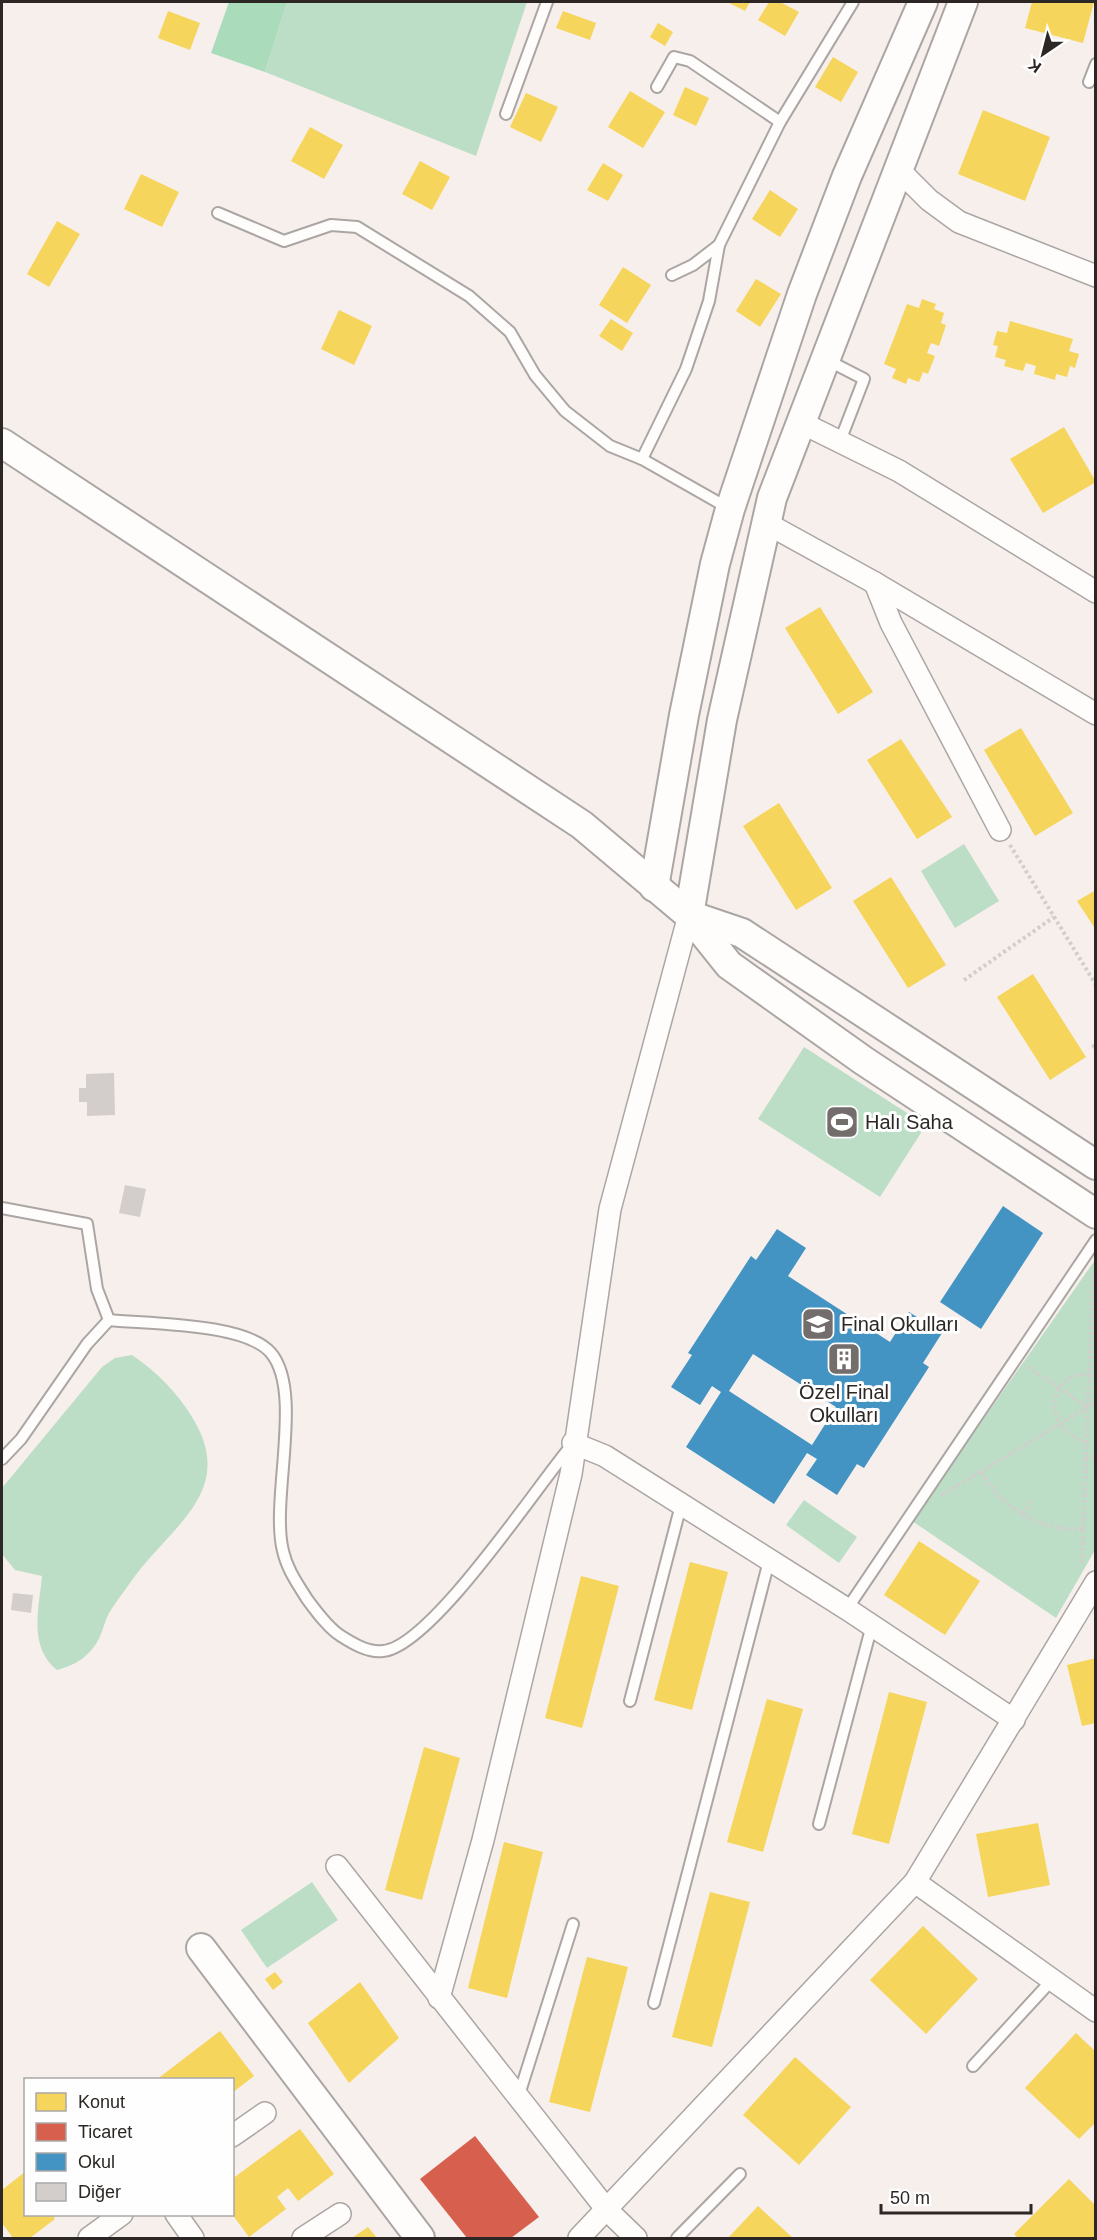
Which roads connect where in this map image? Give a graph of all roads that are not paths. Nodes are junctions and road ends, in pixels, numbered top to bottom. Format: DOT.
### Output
graph roads {
  1 [pos="546,2"];
  2 [pos="853,2"];
  3 [pos="923,2"];
  4 [pos="963,2"];
  5 [pos="1095,64"];
  6 [pos="1089,82"];
  7 [pos="657,87"];
  8 [pos="506,114"];
  9 [pos="780,122"];
  10 [pos="898,169"];
  11 [pos="218,213"];
  12 [pos="719,245"];
  13 [pos="672,275"];
  14 [pos="1095,276"];
  15 [pos="825,359"];
  16 [pos="800,422"];
  17 [pos="840,441"];
  18 [pos="2,443"];
  19 [pos="642,459"];
  20 [pos="730,509"];
  21 [pos="766,523"];
  22 [pos="875,583"];
  23 [pos="1095,592"];
  24 [pos="1095,714"];
  25 [pos="1000,830"];
  26 [pos="654,887"];
  27 [pos="689,915"];
  28 [pos="1095,1165"];
  29 [pos="2,1208"];
  30 [pos="1095,1214"];
  31 [pos="1095,1241"];
  32 [pos="109,1320"];
  33 [pos="573,1443"];
  34 [pos="2,1459"];
  35 [pos="681,1505"];
  36 [pos="768,1561"];
  37 [pos="1095,1582"];
  38 [pos="847,1609"];
  39 [pos="1089,1610"];
  40 [pos="872,1625"];
  41 [pos="630,1701"];
  42 [pos="1014,1720"];
  43 [pos="819,1824"];
  44 [pos="337,1866"];
  45 [pos="915,1882"];
  46 [pos="573,1924"];
  47 [pos="201,1948"];
  48 [pos="1052,1980"];
  49 [pos="440,1998"];
  50 [pos="654,2003"];
  51 [pos="1095,2011"];
  52 [pos="972,2066"];
  53 [pos="518,2098"];
  54 [pos="265,2113"];
  55 [pos="234,2135"];
  56 [pos="740,2174"];
  57 [pos="607,2210"];
  58 [pos="340,2214"];
  59 [pos="119,2216"];
  60 [pos="177,2216"];
  61 [pos="89,2238"];
  62 [pos="193,2238"];
  63 [pos="303,2238"];
  64 [pos="420,2238"];
  65 [pos="579,2238"];
  66 [pos="636,2238"];
  67 [pos="677,2238"];
  1 -- 8 [label="lane"];
  2 -- 9 [label="lane"];
  3 -- 20 [label="main road"];
  4 -- 10 [label="main road"];
  5 -- 6 [label="lane"];
  7 -- 9 [label="lane"];
  9 -- 12 [label="lane"];
  10 -- 14 [label="street"];
  10 -- 15 [label="main road"];
  11 -- 19 [label="lane"];
  12 -- 13 [label="lane"];
  12 -- 19 [label="lane"];
  15 -- 16 [label="main road"];
  15 -- 17 [label="lane"];
  16 -- 17 [label="street"];
  16 -- 21 [label="main road"];
  17 -- 23 [label="street"];
  18 -- 26 [label="main road"];
  19 -- 20 [label="lane"];
  20 -- 26 [label="main road"];
  21 -- 22 [label="street"];
  21 -- 27 [label="main road"];
  22 -- 24 [label="street"];
  22 -- 25 [label="street"];
  26 -- 27 [label="main road"];
  27 -- 28 [label="main road"];
  27 -- 30 [label="main road"];
  27 -- 33 [label="street"];
  29 -- 32 [label="lane"];
  31 -- 38 [label="lane"];
  32 -- 33 [label="lane"];
  32 -- 34 [label="lane"];
  33 -- 35 [label="street"];
  33 -- 49 [label="street"];
  35 -- 36 [label="street"];
  35 -- 41 [label="lane"];
  36 -- 38 [label="street"];
  36 -- 50 [label="lane"];
  37 -- 39 [label="street"];
  38 -- 40 [label="street"];
  39 -- 42 [label="street"];
  40 -- 42 [label="street"];
  40 -- 43 [label="lane"];
  42 -- 45 [label="street"];
  44 -- 49 [label="street"];
  45 -- 48 [label="street"];
  45 -- 57 [label="street"];
  46 -- 53 [label="lane"];
  47 -- 64 [label="main road"];
  48 -- 51 [label="street"];
  48 -- 52 [label="lane"];
  49 -- 53 [label="street"];
  53 -- 57 [label="street"];
  54 -- 55 [label="street"];
  56 -- 67 [label="lane"];
  57 -- 65 [label="street"];
  57 -- 66 [label="street"];
  58 -- 63 [label="street"];
  59 -- 61 [label="street"];
  60 -- 62 [label="street"];
}
